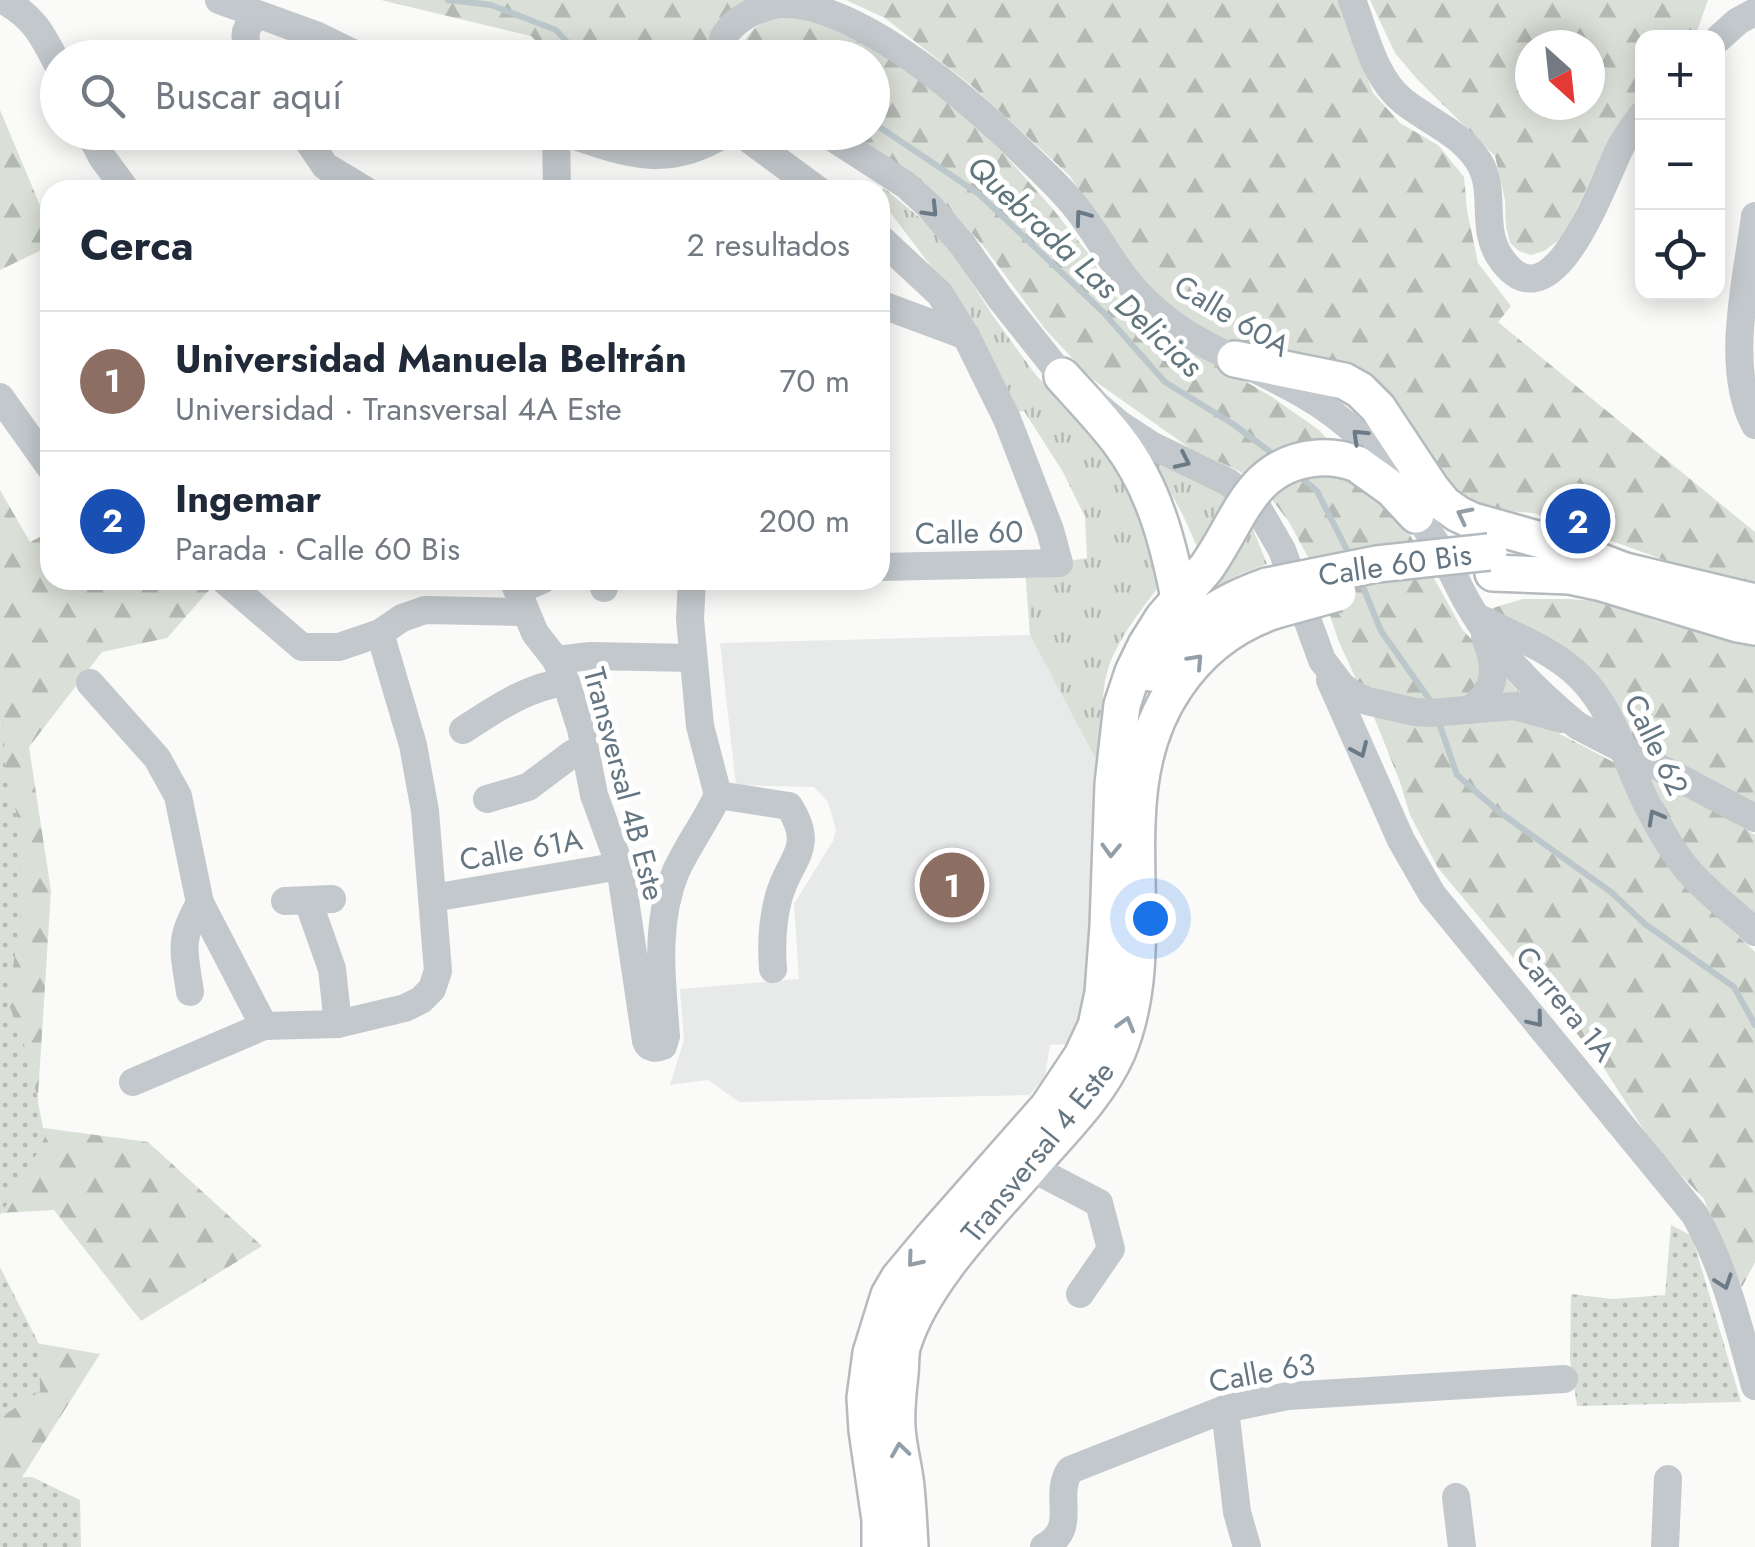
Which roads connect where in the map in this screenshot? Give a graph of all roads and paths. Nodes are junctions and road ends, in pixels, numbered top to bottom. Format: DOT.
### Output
graph roads {
  1 [pos="3,0"];
  2 [pos="219,0"];
  3 [pos="1352,0"];
  4 [pos="1726,0"];
  5 [pos="1755,12"];
  6 [pos="257,16"];
  7 [pos="1713,30"];
  8 [pos="1725,33"];
  9 [pos="45,40"];
  10 [pos="245,40"];
  11 [pos="326,40"];
  12 [pos="723,40"];
  13 [pos="890,40"];
  14 [pos="890,40"];
  15 [pos="1639,120"];
  16 [pos="98,150"];
  17 [pos="314,150"];
  18 [pos="558,150"];
  19 [pos="620,150"];
  20 [pos="688,150"];
  21 [pos="764,150"];
  22 [pos="852,150"];
  23 [pos="119,180"];
  24 [pos="348,180"];
  25 [pos="557,180"];
  26 [pos="804,180"];
  27 [pos="1755,216"];
  28 [pos="890,247"];
  29 [pos="890,308"];
  30 [pos="966,336"];
  31 [pos="1235,360"];
  32 [pos="1062,376"];
  33 [pos="0,398"];
  34 [pos="1755,425"];
  35 [pos="40,453"];
  36 [pos="1416,514"];
  37 [pos="1491,562"];
  38 [pos="890,567"];
  39 [pos="1622,570"];
  40 [pos="236,590"];
  41 [pos="691,590"];
  42 [pos="525,591"];
  43 [pos="1180,598"];
  44 [pos="1755,602"];
  45 [pos="1481,626"];
  46 [pos="1755,626"];
  47 [pos="380,634"];
  48 [pos="693,658"];
  49 [pos="1322,660"];
  50 [pos="561,671"];
  51 [pos="90,683"];
  52 [pos="1470,710"];
  53 [pos="1578,726"];
  54 [pos="463,730"];
  55 [pos="1132,748"];
  56 [pos="584,749"];
  57 [pos="718,795"];
  58 [pos="487,799"];
  59 [pos="1755,818"];
  60 [pos="620,866"];
  61 [pos="433,898"];
  62 [pos="308,900"];
  63 [pos="200,903"];
  64 [pos="1755,932"];
  65 [pos="772,968"];
  66 [pos="190,992"];
  67 [pos="338,1024"];
  68 [pos="264,1026"];
  69 [pos="132,1082"];
  70 [pos="1030,1167"];
  71 [pos="1080,1294"];
  72 [pos="1564,1379"];
  73 [pos="1755,1386"];
  74 [pos="1226,1408"];
  75 [pos="1668,1479"];
  76 [pos="1456,1497"];
  77 [pos="880,1547"];
  78 [pos="910,1547"];
  79 [pos="1044,1547"];
  80 [pos="1247,1547"];
  81 [pos="1462,1547"];
  82 [pos="1666,1547"];
  1 -- 9 [label="street"];
  2 -- 6 [label="street"];
  3 -- 15 [label="street"];
  4 -- 7 [label="street"];
  5 -- 8 [label="street"];
  6 -- 10 [label="street"];
  6 -- 11 [label="street"];
  14 -- 12 [label="street, Calle 60A, one-way"];
  31 -- 13 [label="street, Calle 60A, one-way"];
  16 -- 23 [label="street"];
  17 -- 24 [label="street"];
  18 -- 25 [label="street"];
  19 -- 20 [label="street"];
  21 -- 26 [label="street"];
  22 -- 32 [label="street, Calle 60A, one-way"];
  27 -- 34 [label="street"];
  28 -- 30 [label="street"];
  29 -- 30 [label="street"];
  30 -- 38 [label="street, Calle 60"];
  36 -- 31 [label="street, Calle 60A, one-way"];
  39 -- 31 [label="main road, one-way"];
  32 -- 43 [label="main road"];
  32 -- 49 [label="street, Calle 60A, one-way"];
  33 -- 35 [label="street"];
  36 -- 43 [label="main road, bridge"];
  36 -- 45 [label="street, Calle 60A"];
  37 -- 39 [label="main road, Calle 60 Bis"];
  37 -- 46 [label="main road, Calle 60 Bis"];
  37 -- 55 [label="main road, Calle 60 Bis, bridge"];
  39 -- 44 [label="main road, Calle 60 Bis"];
  40 -- 47 [label="street"];
  41 -- 48 [label="street"];
  42 -- 47 [label="street"];
  42 -- 50 [label="street, Transversal 4B Este"];
  43 -- 55 [label="main road"];
  45 -- 52 [label="street"];
  45 -- 53 [label="street, Calle 60A"];
  64 -- 45 [label="street, Calle 62, one-way"];
  47 -- 61 [label="street"];
  48 -- 50 [label="street"];
  48 -- 57 [label="street"];
  49 -- 52 [label="street, Calle 60A"];
  49 -- 73 [label="street, Carrera 1A, one-way"];
  50 -- 54 [label="street"];
  50 -- 56 [label="street, Transversal 4B Este"];
  51 -- 63 [label="street"];
  52 -- 53 [label="street, Calle 60A"];
  53 -- 59 [label="street, Calle 60A, bridge"];
  70 -- 55 [label="main road, Transversal 4 Este, one-way"];
  55 -- 77 [label="main road, Transversal 4 Este, one-way"];
  56 -- 58 [label="street"];
  56 -- 60 [label="street, Transversal 4B Este"];
  57 -- 60 [label="street, Transversal 4B Este"];
  57 -- 65 [label="street"];
  60 -- 61 [label="street, Calle 61A"];
  61 -- 67 [label="street"];
  62 -- 67 [label="street"];
  63 -- 66 [label="street"];
  63 -- 68 [label="street"];
  67 -- 68 [label="street"];
  68 -- 69 [label="street"];
  70 -- 71 [label="street"];
  78 -- 70 [label="main road, Transversal 4 Este, one-way"];
  72 -- 74 [label="street, Calle 63"];
  74 -- 79 [label="street, Calle 63"];
  74 -- 80 [label="street"];
  75 -- 82 [label="street"];
  76 -- 81 [label="street"];
}
